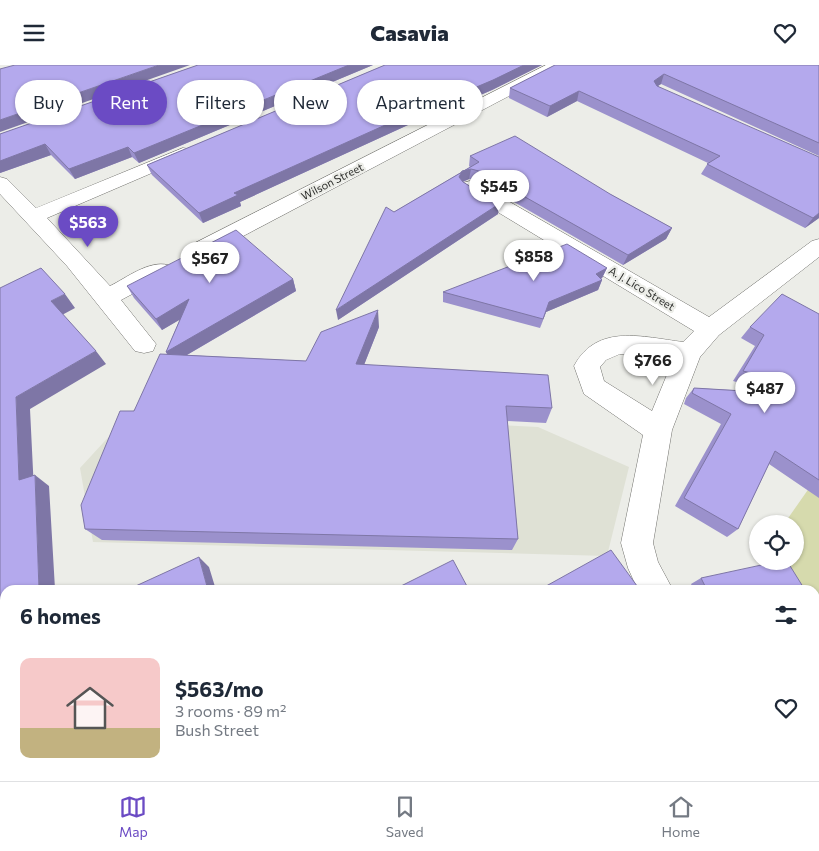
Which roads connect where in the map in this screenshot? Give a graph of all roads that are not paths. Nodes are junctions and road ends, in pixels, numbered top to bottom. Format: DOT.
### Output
graph roads {
  1 [pos="557,65"];
  2 [pos="199,146"];
  3 [pos="0,183"];
  4 [pos="470,187"];
  5 [pos="34,215"];
  6 [pos="819,246"];
  7 [pos="108,297"];
  8 [pos="710,329"];
  9 [pos="144,343"];
  10 [pos="690,352"];
  11 [pos="658,430"];
  12 [pos="653,585"];
  1 -- 7 [label="street, Wilson Street"];
  2 -- 5 [label="street"];
  3 -- 5 [label="street"];
  4 -- 8 [label="street, A. J. Lico Street"];
  5 -- 7 [label="street"];
  6 -- 8 [label="street"];
  7 -- 9 [label="street"];
  8 -- 10 [label="street"];
  10 -- 11 [label="street"];
  10 -- 11 [label="street"];
  11 -- 12 [label="street"];
}
